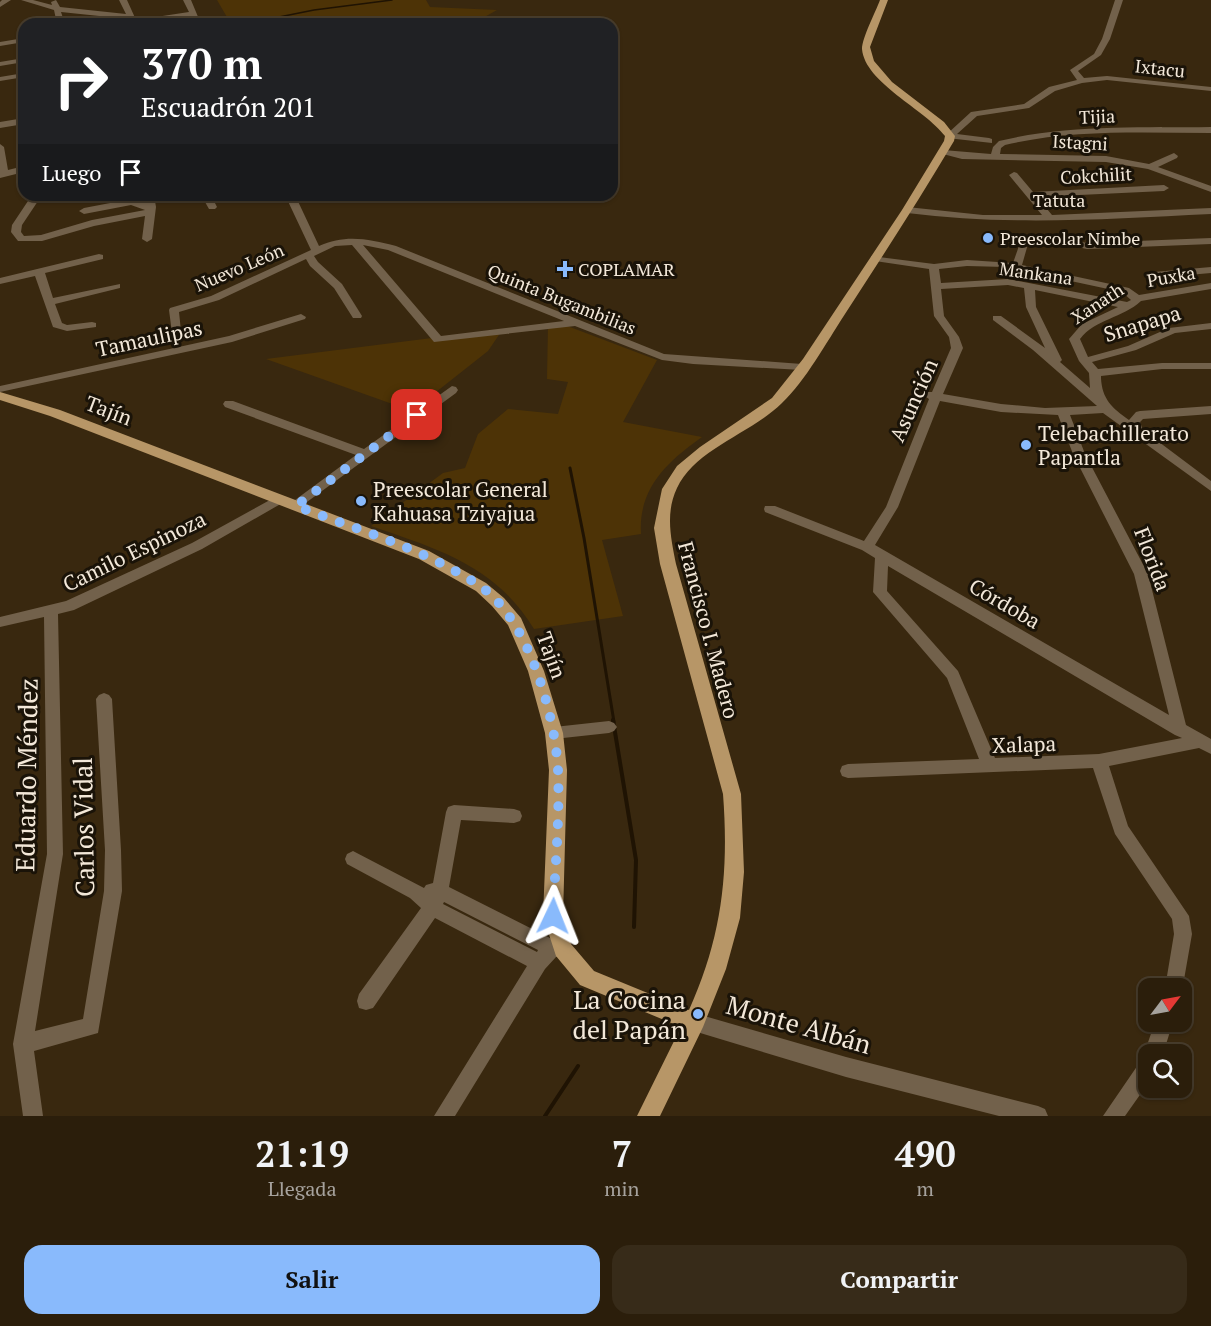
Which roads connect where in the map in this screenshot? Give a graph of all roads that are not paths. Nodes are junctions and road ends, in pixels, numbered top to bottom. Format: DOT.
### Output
graph roads {
  1 [pos="7,0"];
  2 [pos="25,0"];
  3 [pos="54,0"];
  4 [pos="187,0"];
  5 [pos="884,0"];
  6 [pos="894,0"];
  7 [pos="1119,0"];
  8 [pos="126,1"];
  9 [pos="0,5"];
  10 [pos="58,9"];
  11 [pos="193,14"];
  12 [pos="60,18"];
  13 [pos="107,18"];
  14 [pos="128,18"];
  15 [pos="161,18"];
  16 [pos="195,18"];
  17 [pos="18,41"];
  18 [pos="0,45"];
  19 [pos="18,47"];
  20 [pos="18,61"];
  21 [pos="871,61"];
  22 [pos="0,64"];
  23 [pos="18,77"];
  24 [pos="0,79"];
  25 [pos="1082,81"];
  26 [pos="1211,89"];
  27 [pos="18,122"];
  28 [pos="0,125"];
  29 [pos="1211,130"];
  30 [pos="950,136"];
  31 [pos="989,141"];
  32 [pos="0,147"];
  33 [pos="943,153"];
  34 [pos="994,156"];
  35 [pos="1174,156"];
  36 [pos="1150,167"];
  37 [pos="18,169"];
  38 [pos="2,170"];
  39 [pos="1014,175"];
  40 [pos="1164,188"];
  41 [pos="1211,189"];
  42 [pos="1031,195"];
  43 [pos="33,201"];
  44 [pos="150,201"];
  45 [pos="209,201"];
  46 [pos="292,201"];
  47 [pos="212,207"];
  48 [pos="151,210"];
  49 [pos="907,210"];
  50 [pos="84,211"];
  51 [pos="1211,211"];
  52 [pos="1048,217"];
  53 [pos="147,239"];
  54 [pos="353,240"];
  55 [pos="1211,241"];
  56 [pos="312,252"];
  57 [pos="99,257"];
  58 [pos="875,258"];
  59 [pos="1017,266"];
  60 [pos="934,267"];
  61 [pos="1211,270"];
  62 [pos="39,272"];
  63 [pos="1154,274"];
  64 [pos="0,281"];
  65 [pos="116,286"];
  66 [pos="936,286"];
  67 [pos="1029,286"];
  68 [pos="1211,286"];
  69 [pos="50,302"];
  70 [pos="1133,302"];
  71 [pos="357,316"];
  72 [pos="301,317"];
  73 [pos="997,318"];
  74 [pos="575,323"];
  75 [pos="92,326"];
  76 [pos="1211,326"];
  77 [pos="176,331"];
  78 [pos="1084,361"];
  79 [pos="1211,366"];
  80 [pos="802,367"];
  81 [pos="1063,370"];
  82 [pos="1095,372"];
  83 [pos="452,390"];
  84 [pos="4,393"];
  85 [pos="932,396"];
  86 [pos="229,404"];
  87 [pos="1103,406"];
  88 [pos="1063,413"];
  89 [pos="1209,413"];
  90 [pos="1137,431"];
  91 [pos="364,454"];
  92 [pos="1211,487"];
  93 [pos="279,500"];
  94 [pos="296,506"];
  95 [pos="770,509"];
  96 [pos="867,547"];
  97 [pos="882,556"];
  98 [pos="51,612"];
  99 [pos="0,622"];
  100 [pos="104,699"];
  101 [pos="609,728"];
  102 [pos="1180,730"];
  103 [pos="554,733"];
  104 [pos="1206,744"];
  105 [pos="1099,761"];
  106 [pos="990,766"];
  107 [pos="848,771"];
  108 [pos="514,816"];
  109 [pos="353,859"];
  110 [pos="436,899"];
  111 [pos="493,918"];
  112 [pos="481,933"];
  113 [pos="557,948"];
  114 [pos="539,963"];
  115 [pos="1176,978"];
  116 [pos="366,1001"];
  117 [pos="694,1022"];
  118 [pos="23,1044"];
  119 [pos="1138,1081"];
  120 [pos="33,1116"];
  121 [pos="444,1116"];
  122 [pos="648,1116"];
  123 [pos="1038,1116"];
  124 [pos="1113,1116"];
  1 -- 9 [label="street"];
  2 -- 10 [label="street"];
  3 -- 10 [label="street"];
  4 -- 11 [label="street"];
  5 -- 21 [label="main road"];
  6 -- 21 [label="main road"];
  7 -- 25 [label="street"];
  8 -- 14 [label="street"];
  10 -- 12 [label="street"];
  10 -- 13 [label="street"];
  11 -- 15 [label="street"];
  11 -- 16 [label="street"];
  17 -- 18 [label="street"];
  18 -- 19 [label="street"];
  20 -- 22 [label="street"];
  21 -- 30 [label="main road"];
  23 -- 24 [label="street"];
  25 -- 26 [label="street, Ixtacu"];
  25 -- 30 [label="street, Ixtacu"];
  27 -- 28 [label="street"];
  29 -- 34 [label="street, Tijia"];
  30 -- 31 [label="street"];
  30 -- 33 [label="main road, Francisco I. Madero"];
  32 -- 38 [label="street"];
  33 -- 34 [label="street, Istagni"];
  33 -- 49 [label="main road, Francisco I. Madero"];
  34 -- 36 [label="street, Istagni"];
  35 -- 36 [label="street"];
  36 -- 41 [label="street, Istagni"];
  37 -- 38 [label="street"];
  39 -- 42 [label="street"];
  40 -- 42 [label="street, Cokchilit"];
  42 -- 52 [label="street"];
  43 -- 48 [label="street"];
  44 -- 48 [label="street"];
  45 -- 47 [label="street"];
  46 -- 56 [label="street"];
  48 -- 50 [label="street"];
  48 -- 53 [label="street"];
  49 -- 52 [label="street, Tatuta"];
  49 -- 58 [label="main road, Francisco I. Madero"];
  51 -- 52 [label="street, Tatuta"];
  54 -- 56 [label="street, Quinta Bugambilias"];
  54 -- 74 [label="street, Quinta Bugambilias"];
  54 -- 74 [label="street"];
  55 -- 59 [label="street"];
  56 -- 71 [label="street"];
  56 -- 77 [label="street, Nuevo León"];
  57 -- 62 [label="street"];
  58 -- 60 [label="street, Xanath"];
  58 -- 80 [label="main road, Francisco I. Madero"];
  59 -- 60 [label="street, Xanath"];
  59 -- 70 [label="street, Xanath"];
  60 -- 66 [label="street, Asunción"];
  61 -- 63 [label="street"];
  62 -- 64 [label="street"];
  62 -- 69 [label="street"];
  65 -- 69 [label="street"];
  66 -- 67 [label="street, Mankana"];
  66 -- 85 [label="street, Asunción"];
  67 -- 70 [label="street, Mankana"];
  67 -- 81 [label="street"];
  68 -- 70 [label="street, Puxka"];
  69 -- 75 [label="street"];
  70 -- 78 [label="street, Xanath"];
  72 -- 84 [label="street, Tamaulipas"];
  73 -- 81 [label="street"];
  74 -- 80 [label="street, Quinta Bugambilias"];
  76 -- 78 [label="street, Snapapa"];
  78 -- 82 [label="street, Xanath"];
  79 -- 82 [label="street"];
  80 -- 117 [label="main road, Francisco I. Madero"];
  81 -- 87 [label="street"];
  82 -- 87 [label="street"];
  83 -- 91 [label="street"];
  84 -- 93 [label="main road, Tajín"];
  85 -- 88 [label="street"];
  85 -- 96 [label="street, Asunción"];
  86 -- 91 [label="street"];
  87 -- 88 [label="street"];
  87 -- 90 [label="street"];
  88 -- 102 [label="street, Florida"];
  89 -- 90 [label="street"];
  90 -- 92 [label="street"];
  91 -- 94 [label="street"];
  93 -- 94 [label="main road, Tajín"];
  93 -- 98 [label="street, Camilo Espinoza"];
  94 -- 103 [label="main road, Tajín"];
  95 -- 96 [label="street, Córdoba"];
  96 -- 97 [label="street, Córdoba"];
  97 -- 102 [label="street, Córdoba"];
  97 -- 106 [label="street"];
  98 -- 99 [label="street, Camilo Espinoza"];
  98 -- 118 [label="street, Eduardo Méndez"];
  100 -- 118 [label="street, Carlos Vidal"];
  101 -- 103 [label="street"];
  102 -- 104 [label="street, Córdoba"];
  103 -- 113 [label="main road, Tajín"];
  104 -- 105 [label="street, Xalapa"];
  105 -- 106 [label="street, Xalapa"];
  105 -- 115 [label="street"];
  106 -- 107 [label="street, Xalapa"];
  108 -- 110 [label="street"];
  109 -- 110 [label="street, Monte Albán"];
  110 -- 111 [label="street, Monte Albán"];
  110 -- 112 [label="street, Monte Albán"];
  110 -- 116 [label="street"];
  111 -- 112 [label="street"];
  111 -- 113 [label="street, Monte Albán"];
  112 -- 114 [label="street, Monte Albán"];
  113 -- 114 [label="street"];
  113 -- 117 [label="main road, Monte Albán"];
  114 -- 121 [label="street"];
  117 -- 122 [label="main road, Francisco I. Madero"];
  117 -- 123 [label="street, Monte Albán"];
  118 -- 120 [label="street, Eduardo Méndez"];
  119 -- 124 [label="street"];
}
